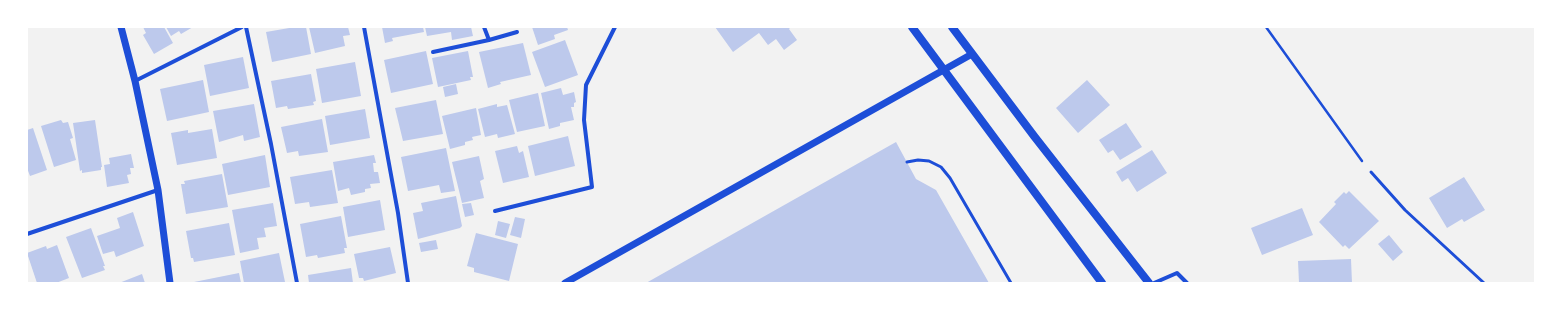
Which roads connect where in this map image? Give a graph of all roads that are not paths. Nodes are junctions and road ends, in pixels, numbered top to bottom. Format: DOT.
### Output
graph roads {
  1 [pos="121,27"];
  2 [pos="242,27"];
  3 [pos="246,27"];
  4 [pos="364,27"];
  5 [pos="484,27"];
  6 [pos="615,27"];
  7 [pos="912,27"];
  8 [pos="952,27"];
  9 [pos="517,32"];
  10 [pos="489,40"];
  11 [pos="433,52"];
  12 [pos="972,54"];
  13 [pos="945,70"];
  14 [pos="135,81"];
  15 [pos="907,162"];
  16 [pos="1371,172"];
  17 [pos="158,190"];
  18 [pos="496,211"];
  19 [pos="27,234"];
  20 [pos="170,283"];
  21 [pos="297,283"];
  22 [pos="408,283"];
  23 [pos="565,283"];
  24 [pos="1012,283"];
  25 [pos="1102,283"];
  26 [pos="1149,283"];
  27 [pos="1154,283"];
  28 [pos="1187,283"];
  29 [pos="1484,283"];
  1 -- 14 [label="street"];
  2 -- 14 [label="street"];
  3 -- 21 [label="street"];
  4 -- 22 [label="street"];
  5 -- 10 [label="street"];
  6 -- 18 [label="street"];
  7 -- 13 [label="main road"];
  8 -- 12 [label="main road"];
  9 -- 10 [label="street"];
  10 -- 11 [label="street"];
  12 -- 13 [label="street"];
  12 -- 26 [label="main road"];
  13 -- 23 [label="street"];
  13 -- 25 [label="main road"];
  14 -- 17 [label="street"];
  15 -- 24 [label="lane"];
  16 -- 29 [label="lane"];
  17 -- 19 [label="street"];
  17 -- 20 [label="street"];
  27 -- 28 [label="street"];
}
